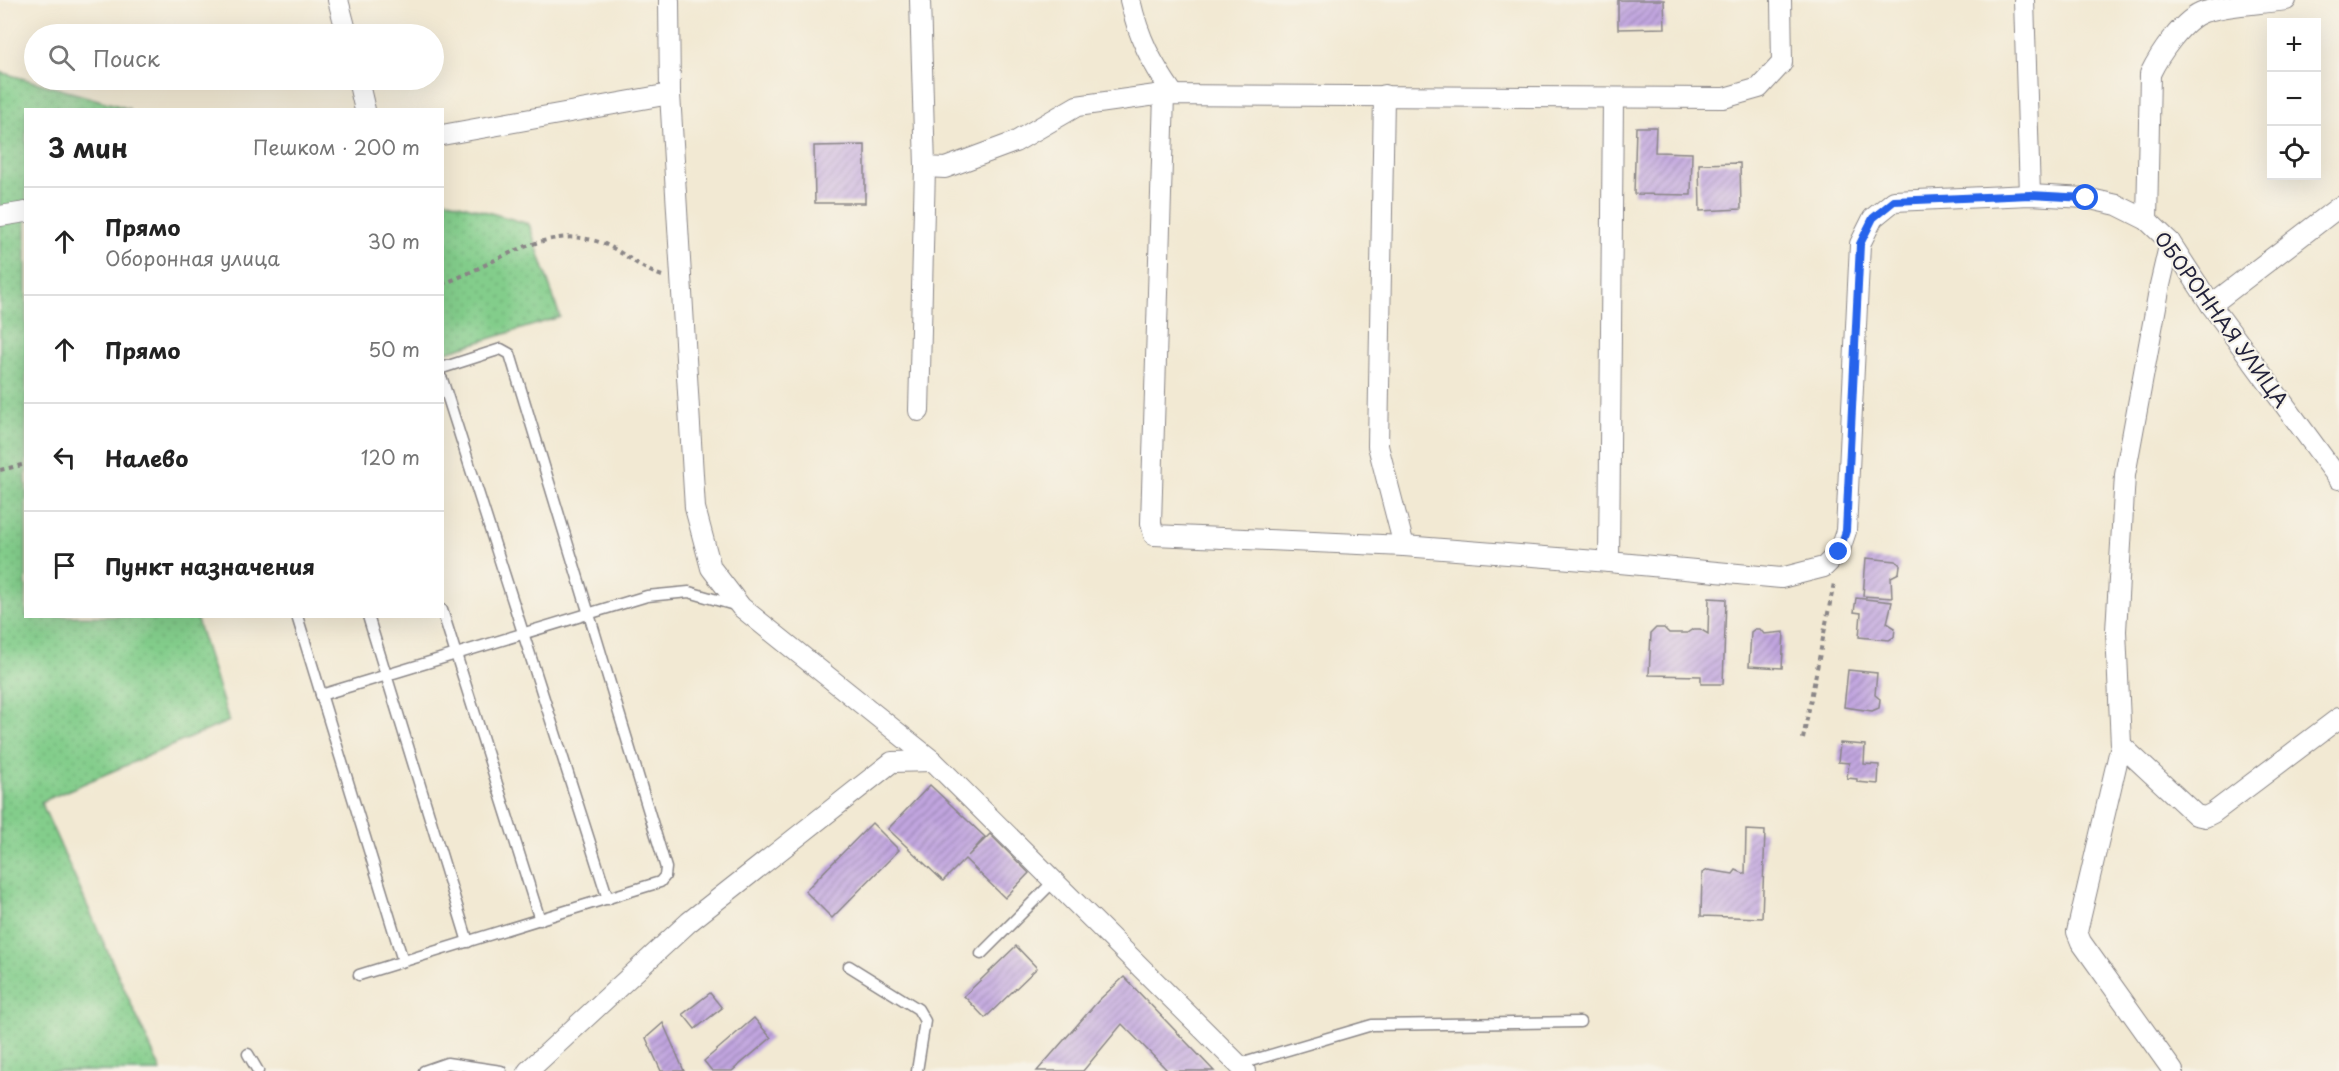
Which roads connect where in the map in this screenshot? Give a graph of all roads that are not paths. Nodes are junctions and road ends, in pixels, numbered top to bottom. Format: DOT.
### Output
graph roads {
  1 [pos="338,0"];
  2 [pos="669,0"];
  3 [pos="920,0"];
  4 [pos="1130,0"];
  5 [pos="1781,0"];
  6 [pos="2024,0"];
  7 [pos="2286,0"];
  8 [pos="344,24"];
  9 [pos="360,90"];
  10 [pos="669,94"];
  11 [pos="1384,94"];
  12 [pos="1169,95"];
  13 [pos="1613,98"];
  14 [pos="365,108"];
  15 [pos="444,135"];
  16 [pos="925,166"];
  17 [pos="2030,195"];
  18 [pos="2339,207"];
  19 [pos="24,212"];
  20 [pos="0,216"];
  21 [pos="2147,220"];
  22 [pos="2170,242"];
  23 [pos="2211,305"];
  24 [pos="444,367"];
  25 [pos="444,385"];
  26 [pos="919,411"];
  27 [pos="2339,479"];
  28 [pos="1404,546"];
  29 [pos="1609,562"];
  30 [pos="741,607"];
  31 [pos="589,613"];
  32 [pos="444,616"];
  33 [pos="298,618"];
  34 [pos="369,618"];
  35 [pos="524,634"];
  36 [pos="456,654"];
  37 [pos="386,676"];
  38 [pos="321,695"];
  39 [pos="2339,718"];
  40 [pos="2121,745"];
  41 [pos="933,761"];
  42 [pos="1054,881"];
  43 [pos="608,899"];
  44 [pos="540,920"];
  45 [pos="468,942"];
  46 [pos="981,954"];
  47 [pos="403,962"];
  48 [pos="849,966"];
  49 [pos="359,975"];
  50 [pos="1580,1022"];
  51 [pos="248,1054"];
  52 [pos="1243,1067"];
  53 [pos="258,1071"];
  54 [pos="424,1071"];
  55 [pos="501,1071"];
  56 [pos="528,1071"];
  57 [pos="917,1071"];
  58 [pos="2173,1071"];
  1 -- 8 [label="street"];
  2 -- 10 [label="street"];
  3 -- 16 [label="street"];
  4 -- 12 [label="street"];
  5 -- 13 [label="street"];
  6 -- 17 [label="street"];
  7 -- 21 [label="street"];
  9 -- 14 [label="street"];
  10 -- 15 [label="street"];
  10 -- 30 [label="street"];
  11 -- 12 [label="street"];
  11 -- 13 [label="street"];
  11 -- 28 [label="street"];
  12 -- 16 [label="street"];
  12 -- 28 [label="street"];
  13 -- 29 [label="street"];
  16 -- 26 [label="street"];
  17 -- 21 [label="street, ОБОРОННАЯ УЛИЦА"];
  17 -- 29 [label="street, ОБОРОННАЯ УЛИЦА"];
  18 -- 23 [label="street"];
  19 -- 20 [label="street"];
  21 -- 22 [label="street, ОБОРОННАЯ УЛИЦА"];
  22 -- 23 [label="street, ОБОРОННАЯ УЛИЦА"];
  22 -- 40 [label="street"];
  23 -- 27 [label="street, ОБОРОННАЯ УЛИЦА"];
  24 -- 31 [label="lane"];
  25 -- 35 [label="lane"];
  28 -- 29 [label="street"];
  30 -- 31 [label="lane"];
  30 -- 41 [label="street"];
  31 -- 35 [label="lane"];
  31 -- 43 [label="lane"];
  32 -- 36 [label="lane"];
  33 -- 38 [label="lane"];
  34 -- 37 [label="lane"];
  35 -- 36 [label="lane"];
  35 -- 43 [label="lane"];
  36 -- 37 [label="lane"];
  36 -- 44 [label="lane"];
  37 -- 38 [label="lane"];
  37 -- 45 [label="lane"];
  38 -- 47 [label="lane"];
  39 -- 40 [label="street"];
  40 -- 58 [label="street"];
  41 -- 42 [label="street"];
  41 -- 56 [label="street"];
  42 -- 46 [label="lane"];
  42 -- 52 [label="street"];
  43 -- 44 [label="lane"];
  44 -- 45 [label="lane"];
  45 -- 47 [label="lane"];
  47 -- 49 [label="lane"];
  48 -- 57 [label="lane"];
  50 -- 52 [label="lane"];
  51 -- 53 [label="lane"];
  54 -- 55 [label="lane"];
}
